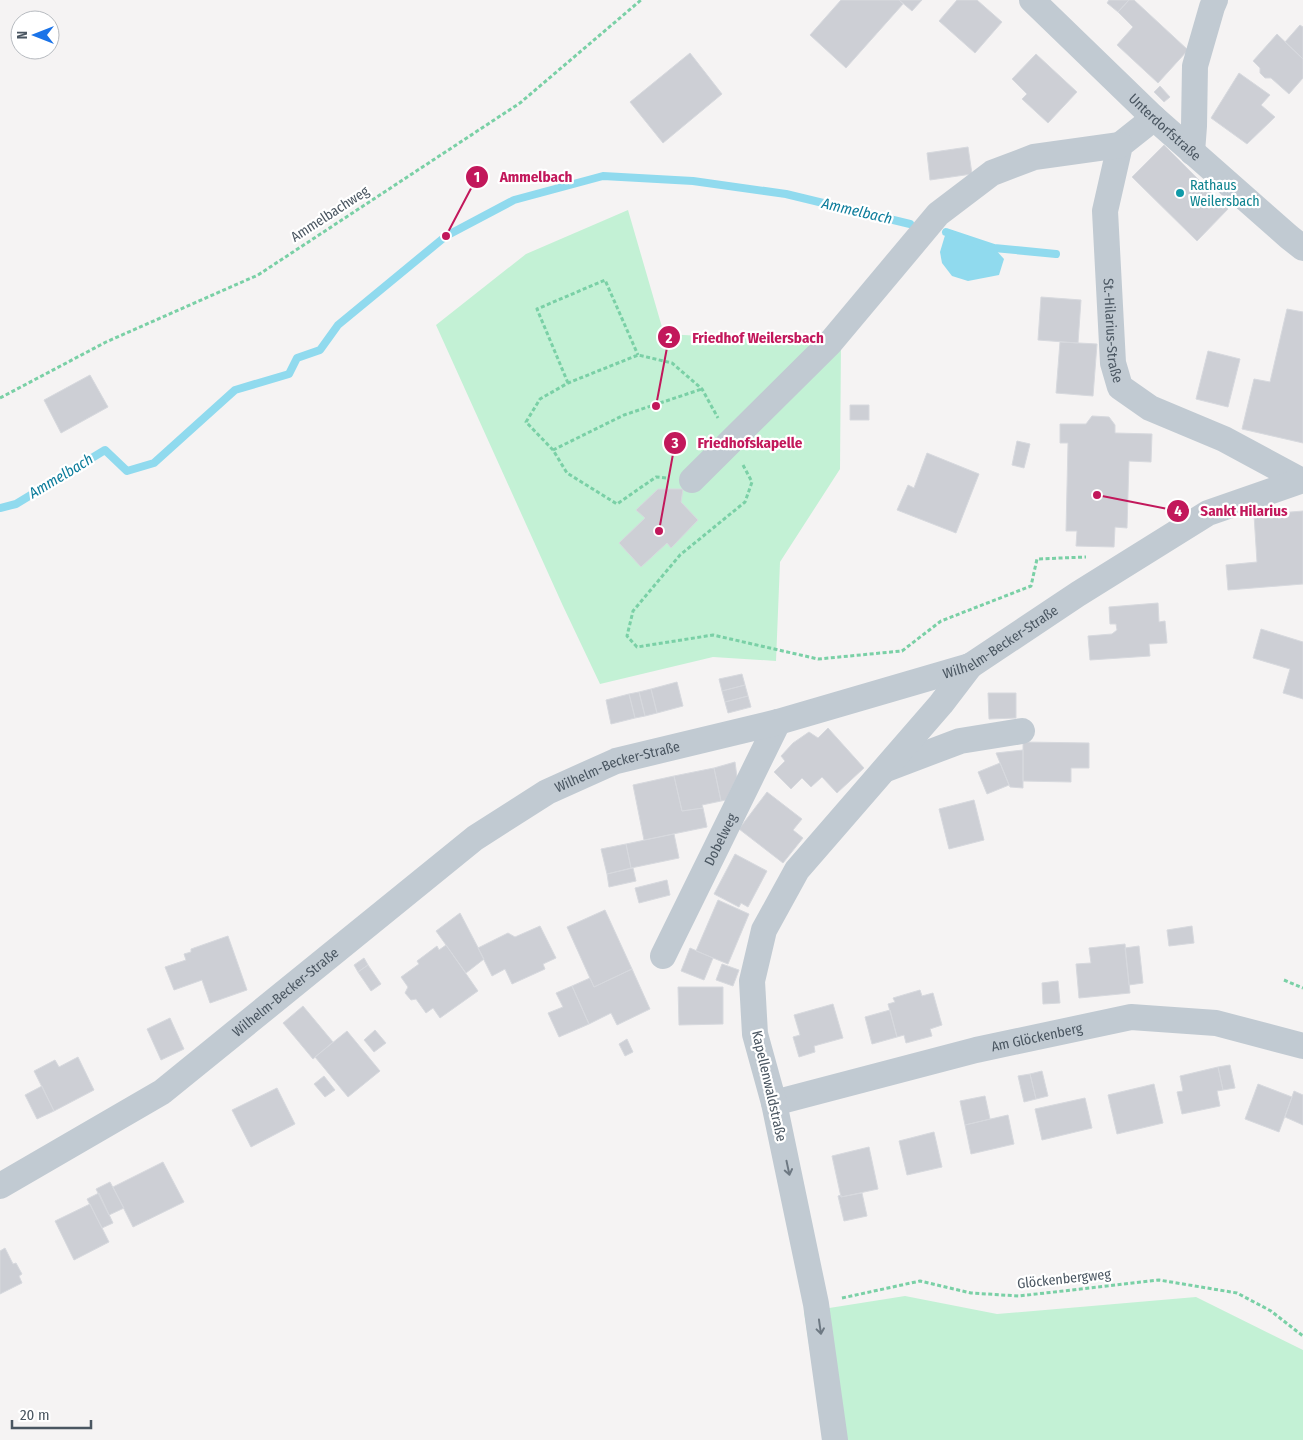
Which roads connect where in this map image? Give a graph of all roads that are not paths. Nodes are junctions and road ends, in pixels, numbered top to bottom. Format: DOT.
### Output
graph roads {
  1 [pos="1032,0"];
  2 [pos="1215,0"];
  3 [pos="1154,118"];
  4 [pos="1120,145"];
  5 [pos="1192,152"];
  6 [pos="1303,248"];
  7 [pos="692,480"];
  8 [pos="1302,480"];
  9 [pos="970,666"];
  10 [pos="778,722"];
  11 [pos="1022,731"];
  12 [pos="884,769"];
  13 [pos="662,956"];
  14 [pos="1303,1046"];
  15 [pos="774,1103"];
  16 [pos="0,1186"];
  17 [pos="835,1440"];
  1 -- 3 [label="street, Unterdorfstraße"];
  2 -- 5 [label="street"];
  3 -- 4 [label="street"];
  3 -- 5 [label="street, Unterdorfstraße"];
  4 -- 7 [label="street"];
  4 -- 8 [label="street, St.-Hilarius-Straße"];
  5 -- 6 [label="street, Unterdorfstraße"];
  8 -- 9 [label="street, Wilhelm-Becker-Straße"];
  9 -- 10 [label="street, Wilhelm-Becker-Straße"];
  9 -- 12 [label="street, Kapellenwaldstraße"];
  10 -- 13 [label="street, Dobelweg"];
  10 -- 16 [label="street, Wilhelm-Becker-Straße"];
  11 -- 12 [label="street, Kapellenwaldstraße"];
  12 -- 15 [label="street, Kapellenwaldstraße"];
  14 -- 15 [label="street, Am Glöckenberg"];
  15 -- 17 [label="street, Kapellenwaldstraße, one-way"];
}
